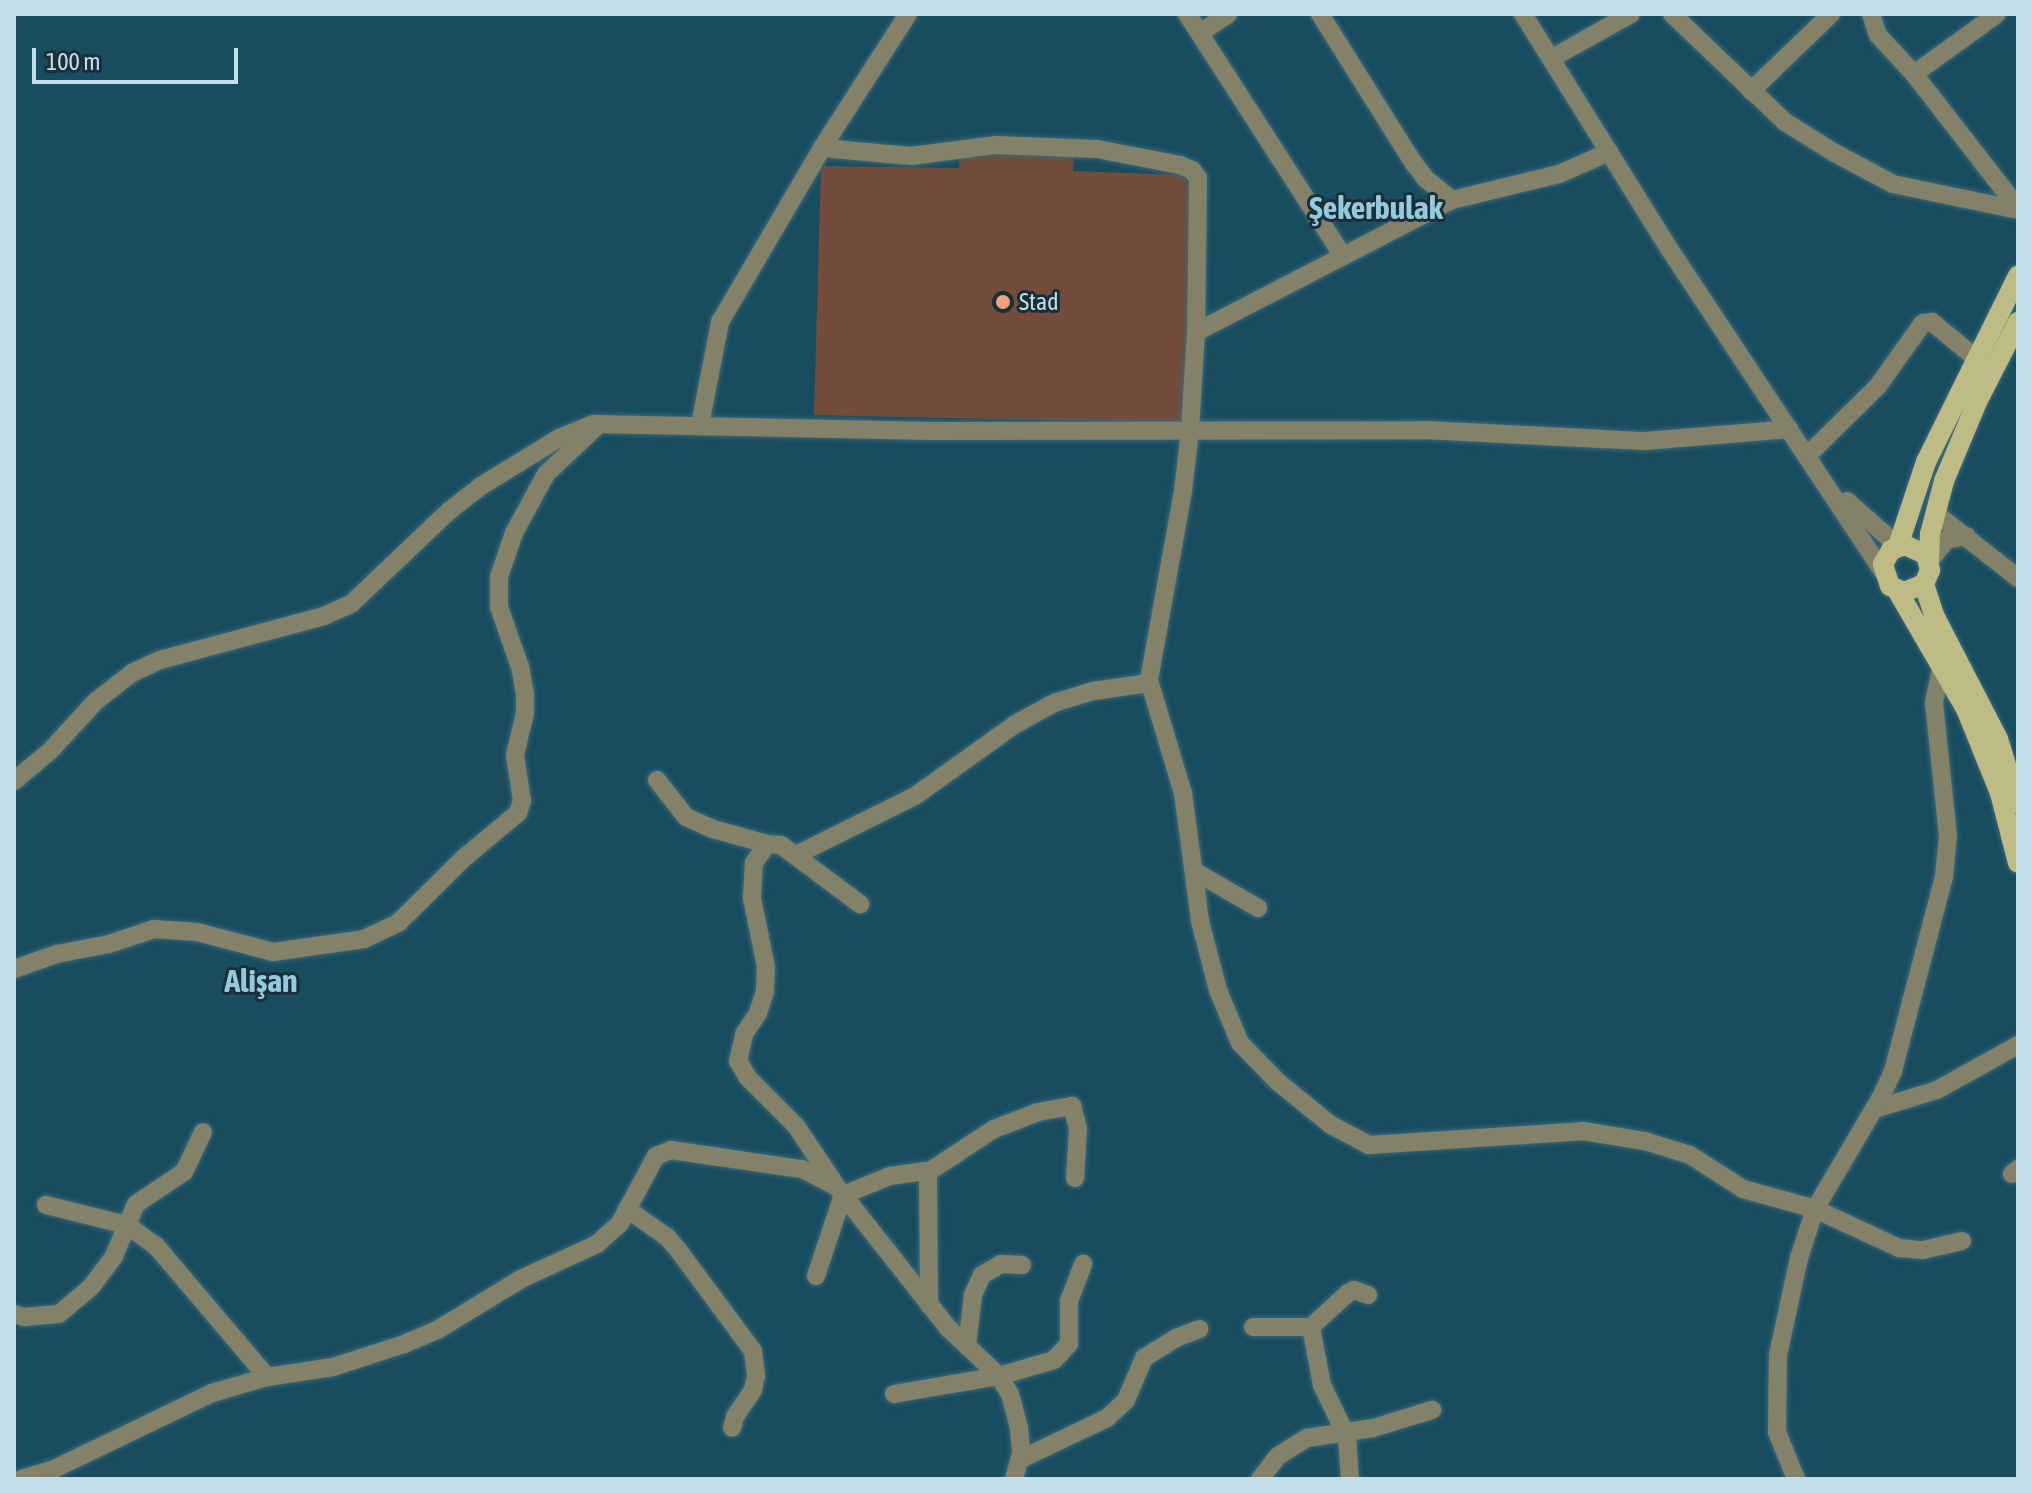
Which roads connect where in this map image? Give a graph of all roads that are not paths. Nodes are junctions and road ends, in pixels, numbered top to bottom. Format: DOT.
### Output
graph roads {
  1 [pos="908,14"];
  2 [pos="1187,14"];
  3 [pos="1228,14"];
  4 [pos="1320,14"];
  5 [pos="1523,14"];
  6 [pos="1631,14"];
  7 [pos="1672,14"];
  8 [pos="1831,14"];
  9 [pos="1871,14"];
  10 [pos="1997,14"];
  11 [pos="1200,33"];
  12 [pos="1552,58"];
  13 [pos="1914,74"];
  14 [pos="1751,91"];
  15 [pos="822,148"];
  16 [pos="1609,152"];
  17 [pos="1452,200"];
  18 [pos="2018,209"];
  19 [pos="1343,256"];
  20 [pos="2018,276"];
  21 [pos="2018,322"];
  22 [pos="1196,332"];
  23 [pos="1978,360"];
  24 [pos="599,424"];
  25 [pos="700,425"];
  26 [pos="1790,429"];
  27 [pos="1190,431"];
  28 [pos="1813,462"];
  29 [pos="1935,513"];
  30 [pos="1967,536"];
  31 [pos="1898,546"];
  32 [pos="1929,562"];
  33 [pos="1883,572"];
  34 [pos="2018,578"];
  35 [pos="1924,584"];
  36 [pos="1897,590"];
  37 [pos="1941,668"];
  38 [pos="1149,683"];
  39 [pos="657,780"];
  40 [pos="14,781"];
  41 [pos="2018,803"];
  42 [pos="767,844"];
  43 [pos="798,854"];
  44 [pos="2018,863"];
  45 [pos="1194,871"];
  46 [pos="860,904"];
  47 [pos="1258,908"];
  48 [pos="14,969"];
  49 [pos="2018,1045"];
  50 [pos="1875,1109"];
  51 [pos="203,1132"];
  52 [pos="927,1173"];
  53 [pos="1075,1178"];
  54 [pos="840,1190"];
  55 [pos="46,1205"];
  56 [pos="627,1209"];
  57 [pos="1815,1209"];
  58 [pos="127,1225"];
  59 [pos="1962,1241"];
  60 [pos="1083,1264"];
  61 [pos="1022,1265"];
  62 [pos="816,1276"];
  63 [pos="1368,1295"];
  64 [pos="929,1305"];
  65 [pos="14,1314"];
  66 [pos="1253,1327"];
  67 [pos="1311,1327"];
  68 [pos="1199,1329"];
  69 [pos="967,1346"];
  70 [pos="999,1376"];
  71 [pos="267,1377"];
  72 [pos="894,1394"];
  73 [pos="1432,1410"];
  74 [pos="732,1428"];
  75 [pos="1343,1430"];
  76 [pos="1019,1460"];
  77 [pos="21,1479"];
  78 [pos="1014,1479"];
  79 [pos="1260,1479"];
  80 [pos="1350,1479"];
  81 [pos="1796,1479"];
  1 -- 15 [label="street"];
  2 -- 11 [label="street"];
  3 -- 11 [label="street"];
  4 -- 17 [label="street"];
  5 -- 12 [label="street"];
  6 -- 12 [label="street"];
  7 -- 14 [label="street"];
  8 -- 14 [label="street"];
  9 -- 13 [label="street"];
  10 -- 13 [label="street"];
  11 -- 19 [label="street"];
  12 -- 16 [label="street"];
  13 -- 18 [label="street"];
  14 -- 18 [label="street"];
  15 -- 22 [label="street"];
  15 -- 25 [label="street"];
  16 -- 17 [label="street"];
  16 -- 26 [label="street"];
  17 -- 19 [label="street"];
  19 -- 22 [label="street"];
  20 -- 23 [label="main road"];
  21 -- 29 [label="main road"];
  22 -- 27 [label="street"];
  23 -- 28 [label="street"];
  23 -- 31 [label="main road"];
  24 -- 25 [label="street"];
  24 -- 40 [label="street"];
  24 -- 48 [label="street"];
  25 -- 27 [label="street"];
  26 -- 27 [label="street"];
  26 -- 28 [label="street"];
  27 -- 38 [label="street"];
  28 -- 31 [label="street"];
  28 -- 33 [label="street"];
  29 -- 30 [label="street"];
  29 -- 32 [label="main road"];
  30 -- 32 [label="street"];
  30 -- 34 [label="street"];
  31 -- 32 [label="main road"];
  31 -- 33 [label="main road"];
  32 -- 35 [label="main road"];
  33 -- 36 [label="main road"];
  35 -- 36 [label="main road"];
  35 -- 41 [label="main road"];
  36 -- 37 [label="main road"];
  37 -- 44 [label="main road"];
  37 -- 50 [label="street"];
  38 -- 43 [label="street"];
  38 -- 45 [label="street"];
  39 -- 42 [label="street"];
  42 -- 43 [label="street"];
  42 -- 54 [label="street"];
  43 -- 46 [label="street"];
  45 -- 47 [label="street"];
  45 -- 57 [label="street"];
  49 -- 50 [label="street"];
  50 -- 57 [label="street"];
  51 -- 58 [label="street"];
  52 -- 53 [label="street"];
  52 -- 54 [label="street"];
  52 -- 64 [label="street"];
  54 -- 56 [label="street"];
  54 -- 62 [label="street"];
  54 -- 64 [label="street"];
  55 -- 58 [label="street"];
  56 -- 71 [label="street"];
  56 -- 74 [label="street"];
  57 -- 59 [label="street"];
  57 -- 81 [label="street"];
  58 -- 65 [label="street"];
  58 -- 71 [label="street"];
  60 -- 70 [label="street"];
  61 -- 69 [label="street"];
  63 -- 67 [label="street"];
  64 -- 69 [label="street"];
  66 -- 67 [label="street"];
  67 -- 75 [label="street"];
  68 -- 76 [label="street"];
  69 -- 70 [label="street"];
  70 -- 72 [label="street"];
  70 -- 76 [label="street"];
  71 -- 77 [label="street"];
  73 -- 75 [label="street"];
  75 -- 79 [label="street"];
  75 -- 80 [label="street"];
  76 -- 78 [label="street"];
}
